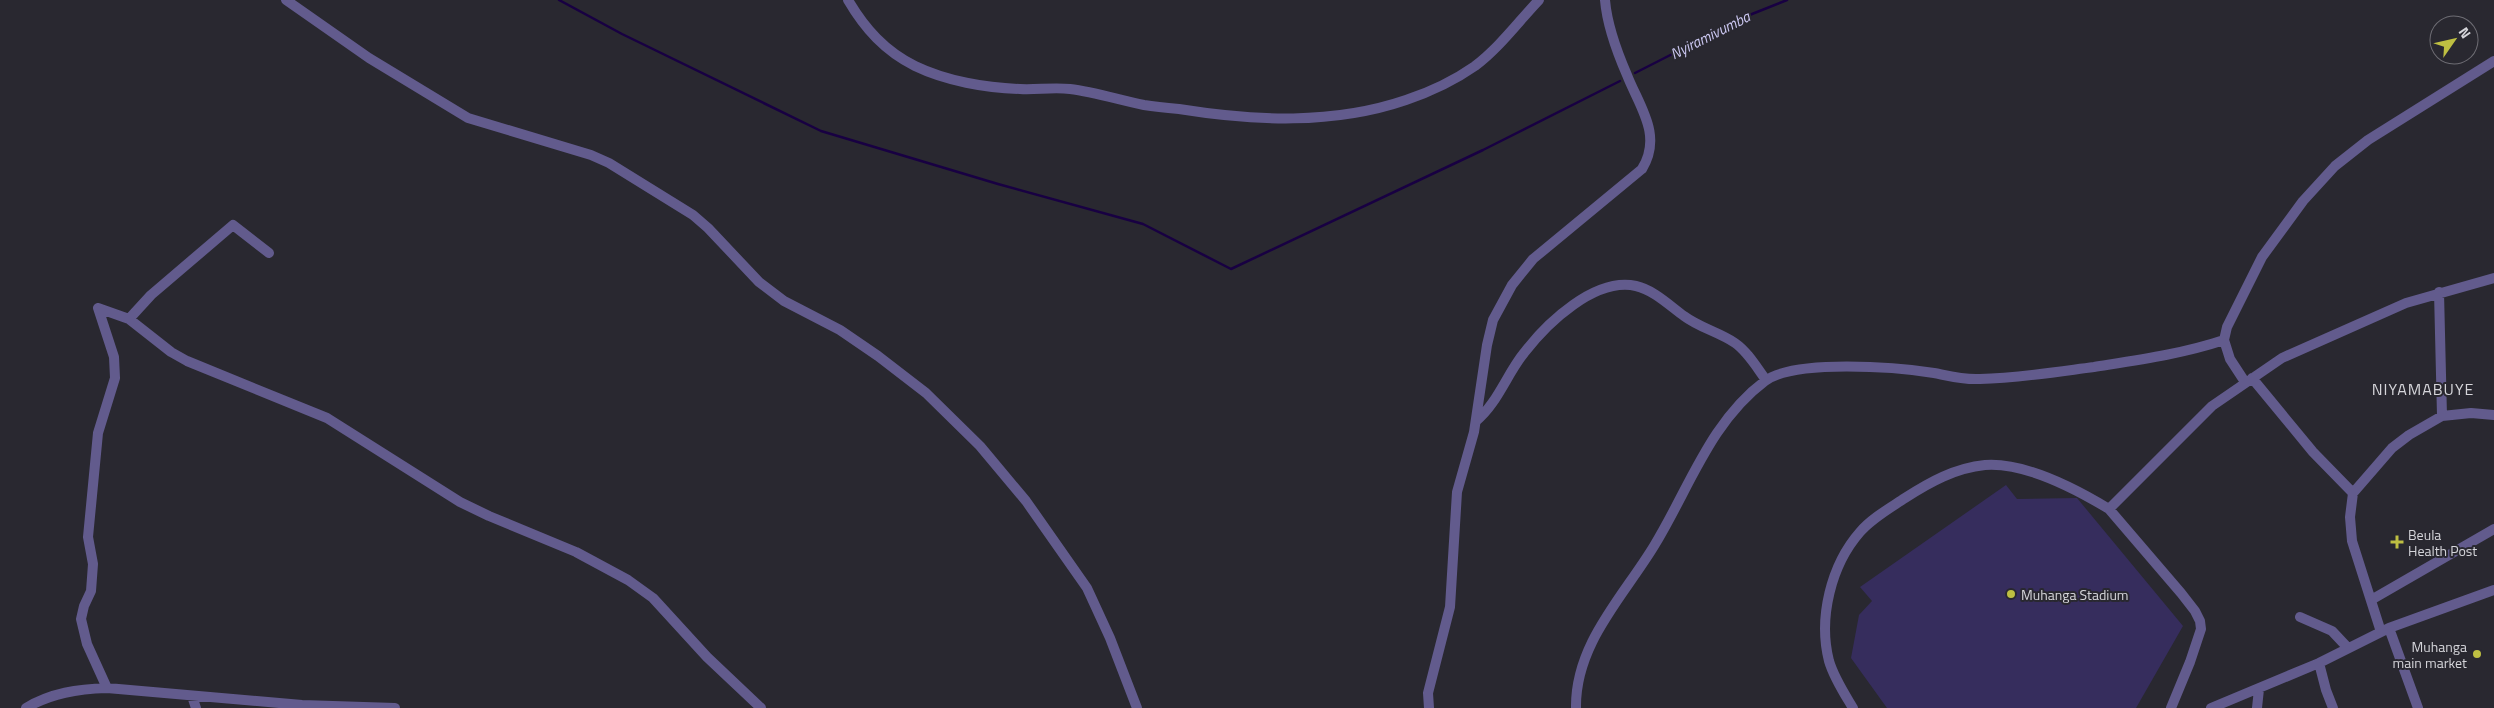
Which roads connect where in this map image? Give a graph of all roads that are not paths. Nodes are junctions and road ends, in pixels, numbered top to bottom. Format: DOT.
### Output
graph roads {
  1 [pos="286,0"];
  2 [pos="848,0"];
  3 [pos="1539,0"];
  4 [pos="1605,0"];
  5 [pos="2494,61"];
  6 [pos="269,253"];
  7 [pos="2494,278"];
  8 [pos="2439,292"];
  9 [pos="129,319"];
  10 [pos="2224,340"];
  11 [pos="1766,380"];
  12 [pos="2248,380"];
  13 [pos="2494,415"];
  14 [pos="2442,416"];
  15 [pos="1476,421"];
  16 [pos="2352,493"];
  17 [pos="2109,509"];
  18 [pos="2494,529"];
  19 [pos="2494,590"];
  20 [pos="2371,600"];
  21 [pos="2300,617"];
  22 [pos="2385,630"];
  23 [pos="2348,648"];
  24 [pos="2319,663"];
  25 [pos="106,688"];
  26 [pos="2259,689"];
  27 [pos="192,696"];
  28 [pos="26,708"];
  29 [pos="196,708"];
  30 [pos="395,708"];
  31 [pos="761,708"];
  32 [pos="1137,708"];
  33 [pos="1429,708"];
  34 [pos="1576,708"];
  35 [pos="1853,708"];
  36 [pos="2171,708"];
  37 [pos="2211,708"];
  38 [pos="2257,708"];
  39 [pos="2333,708"];
  40 [pos="2418,708"];
  1 -- 32 [label="street"];
  2 -- 3 [label="street"];
  4 -- 15 [label="street"];
  5 -- 10 [label="street"];
  6 -- 9 [label="street"];
  7 -- 8 [label="street"];
  8 -- 12 [label="street"];
  8 -- 14 [label="street"];
  9 -- 25 [label="street"];
  9 -- 31 [label="street"];
  10 -- 11 [label="street"];
  10 -- 12 [label="street"];
  11 -- 15 [label="street"];
  11 -- 34 [label="street"];
  12 -- 16 [label="street"];
  12 -- 17 [label="street"];
  13 -- 14 [label="street"];
  14 -- 16 [label="street"];
  15 -- 33 [label="street"];
  16 -- 20 [label="street"];
  17 -- 35 [label="street"];
  17 -- 36 [label="street"];
  18 -- 20 [label="street"];
  19 -- 22 [label="street"];
  20 -- 22 [label="street"];
  21 -- 23 [label="street"];
  22 -- 23 [label="street"];
  22 -- 40 [label="street"];
  23 -- 24 [label="street"];
  24 -- 26 [label="street"];
  24 -- 39 [label="street"];
  25 -- 27 [label="street"];
  25 -- 28 [label="street"];
  26 -- 37 [label="street"];
  26 -- 38 [label="street"];
  27 -- 29 [label="street"];
  27 -- 30 [label="street"];
}
